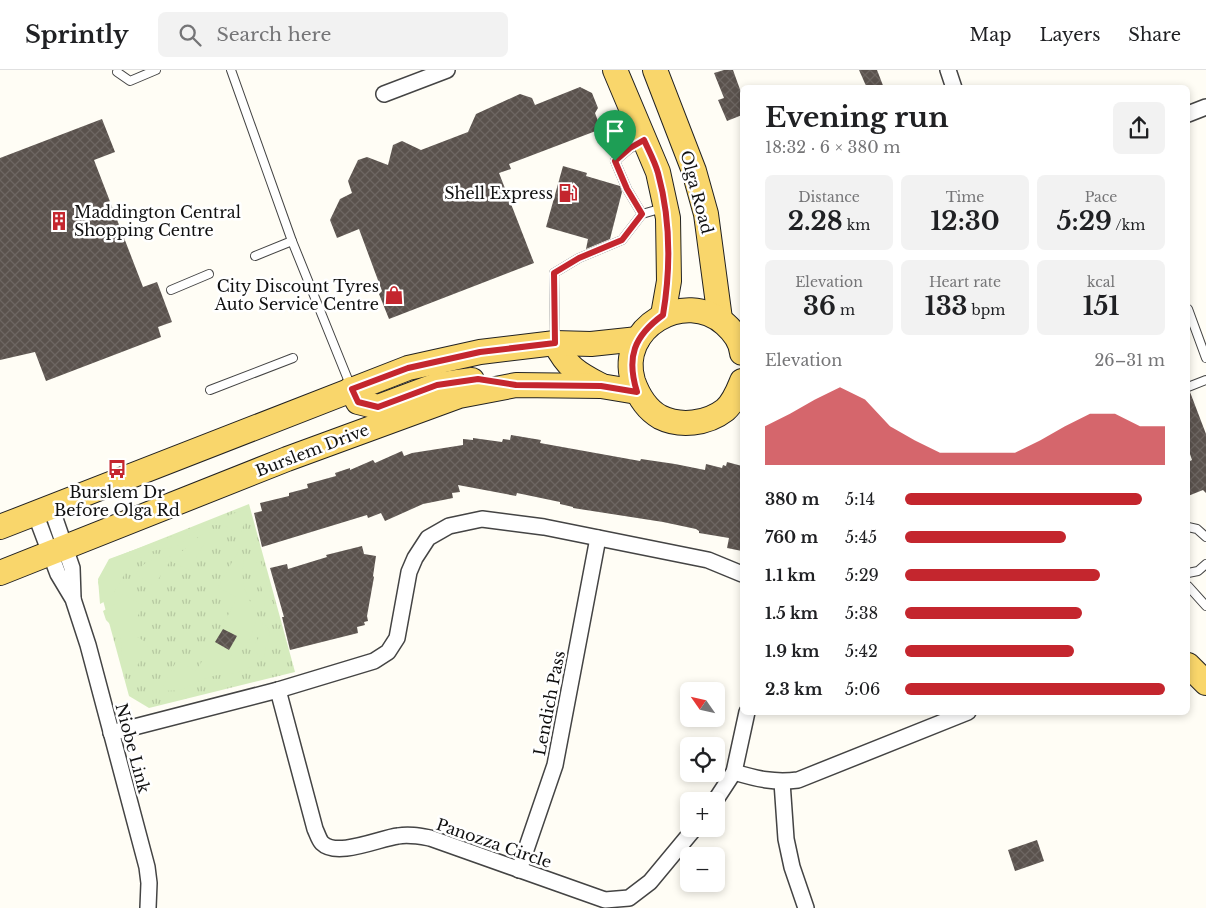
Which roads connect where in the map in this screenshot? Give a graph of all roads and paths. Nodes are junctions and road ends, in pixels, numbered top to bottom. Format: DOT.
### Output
graph roads {
  1 [pos="156,70"];
  2 [pos="231,70"];
  3 [pos="447,70"];
  4 [pos="615,70"];
  5 [pos="948,70"];
  6 [pos="655,71"];
  7 [pos="117,72"];
  8 [pos="953,85"];
  9 [pos="384,94"];
  10 [pos="1206,107"];
  11 [pos="1190,113"];
  12 [pos="644,140"];
  13 [pos="664,201"];
  14 [pos="642,214"];
  15 [pos="292,241"];
  16 [pos="255,256"];
  17 [pos="209,274"];
  18 [pos="171,290"];
  19 [pos="1190,314"];
  20 [pos="663,315"];
  21 [pos="720,320"];
  22 [pos="638,339"];
  23 [pos="555,343"];
  24 [pos="740,345"];
  25 [pos="293,358"];
  26 [pos="1206,358"];
  27 [pos="1206,380"];
  28 [pos="516,385"];
  29 [pos="601,386"];
  30 [pos="1190,386"];
  31 [pos="352,389"];
  32 [pos="210,390"];
  33 [pos="740,391"];
  34 [pos="637,392"];
  35 [pos="43,510"];
  36 [pos="0,527"];
  37 [pos="1190,527"];
  38 [pos="1206,537"];
  39 [pos="598,538"];
  40 [pos="57,551"];
  41 [pos="1206,564"];
  42 [pos="0,573"];
  43 [pos="740,573"];
  44 [pos="1190,575"];
  45 [pos="1190,588"];
  46 [pos="1206,606"];
  47 [pos="1190,667"];
  48 [pos="1206,683"];
  49 [pos="278,690"];
  50 [pos="746,715"];
  51 [pos="961,715"];
  52 [pos="111,733"];
  53 [pos="734,772"];
  54 [pos="782,782"];
  55 [pos="721,792"];
  56 [pos="687,837"];
  57 [pos="519,870"];
  58 [pos="148,908"];
  59 [pos="806,908"];
  1 -- 7 [label="lane"];
  2 -- 15 [label="lane"];
  3 -- 9 [label="street"];
  4 -- 12 [label="main road, Olga Road"];
  5 -- 8 [label="street"];
  6 -- 13 [label="main road"];
  6 -- 21 [label="main road, Olga Road"];
  10 -- 11 [label="street"];
  12 -- 13 [label="main road, Olga Road"];
  12 -- 14 [label="lane"];
  13 -- 14 [label="lane"];
  13 -- 20 [label="main road, Olga Road"];
  14 -- 23 [label="lane"];
  15 -- 16 [label="lane"];
  15 -- 31 [label="lane"];
  17 -- 18 [label="lane"];
  19 -- 26 [label="lane"];
  20 -- 21 [label="main road"];
  20 -- 22 [label="main road"];
  21 -- 24 [label="main road"];
  22 -- 23 [label="main road"];
  22 -- 34 [label="main road"];
  23 -- 29 [label="main road"];
  23 -- 31 [label="main road"];
  25 -- 32 [label="lane"];
  27 -- 30 [label="lane"];
  28 -- 29 [label="main road, Burslem Drive"];
  28 -- 31 [label="main road"];
  28 -- 40 [label="main road, Burslem Drive"];
  29 -- 34 [label="main road, Burslem Drive"];
  31 -- 35 [label="main road"];
  33 -- 34 [label="main road"];
  35 -- 36 [label="main road"];
  35 -- 40 [label="street, Niobe Link"];
  37 -- 38 [label="lane"];
  39 -- 43 [label="street"];
  39 -- 49 [label="street"];
  39 -- 57 [label="street, Lendich Pass"];
  40 -- 42 [label="main road, Burslem Drive"];
  40 -- 52 [label="street, Niobe Link"];
  41 -- 44 [label="lane"];
  45 -- 46 [label="lane"];
  47 -- 48 [label="main road"];
  49 -- 52 [label="street"];
  49 -- 57 [label="street, Panozza Circle"];
  50 -- 53 [label="street"];
  51 -- 54 [label="street"];
  52 -- 58 [label="street, Niobe Link"];
  53 -- 54 [label="street"];
  53 -- 55 [label="street"];
  54 -- 59 [label="street"];
  56 -- 57 [label="street, Panozza Circle"];
}
